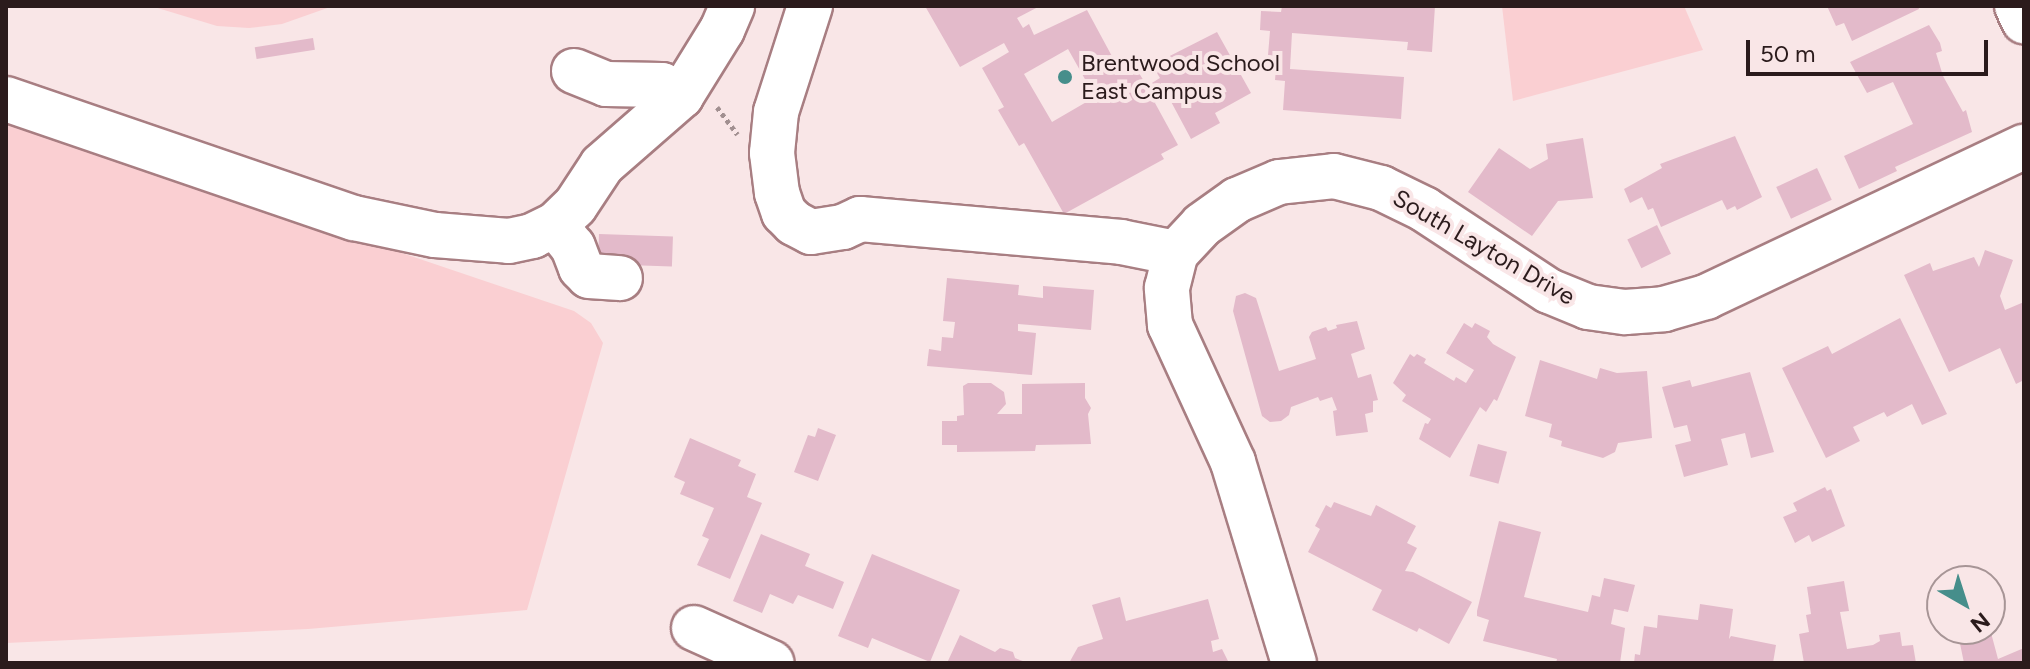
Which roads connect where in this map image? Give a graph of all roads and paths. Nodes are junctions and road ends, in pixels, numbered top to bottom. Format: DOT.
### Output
graph roads {
  1 [pos="732,6"];
  2 [pos="810,6"];
  3 [pos="2017,6"];
  4 [pos="2024,21"];
  5 [pos="574,71"];
  6 [pos="697,97"];
  7 [pos="6,99"];
  8 [pos="741,137"];
  9 [pos="2024,147"];
  10 [pos="555,225"];
  11 [pos="1176,253"];
  12 [pos="620,278"];
  13 [pos="694,628"];
  14 [pos="772,663"];
  15 [pos="1294,663"];
  1 -- 6 [label="street"];
  2 -- 11 [label="street"];
  3 -- 4 [label="street"];
  5 -- 6 [label="street"];
  6 -- 8 [label="path"];
  6 -- 10 [label="street"];
  7 -- 10 [label="street"];
  9 -- 11 [label="street, South Layton Drive"];
  10 -- 12 [label="street"];
  11 -- 15 [label="street"];
  13 -- 14 [label="street"];
}
